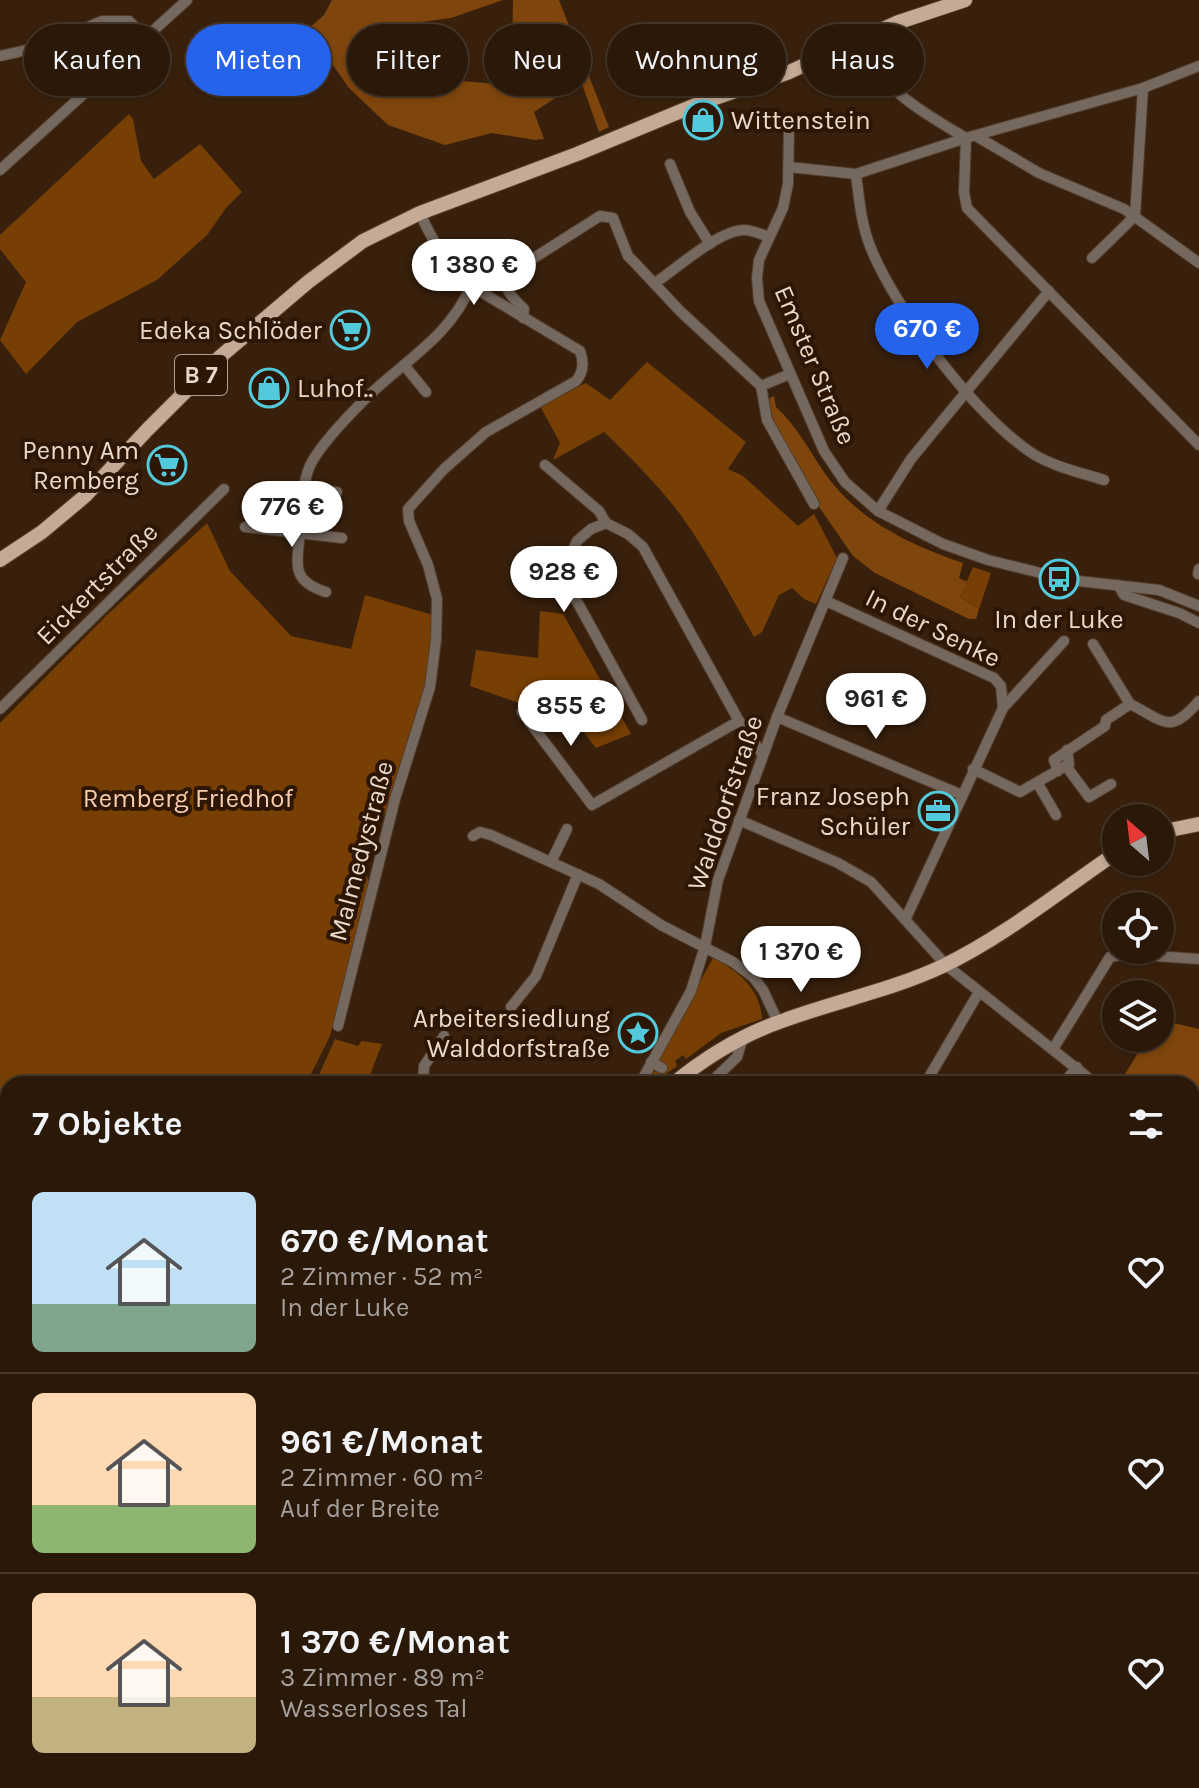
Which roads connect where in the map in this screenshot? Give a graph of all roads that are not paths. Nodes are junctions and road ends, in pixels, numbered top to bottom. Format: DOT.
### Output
graph roads {
  1 [pos="187,0"];
  2 [pos="965,0"];
  3 [pos="95,24"];
  4 [pos="132,24"];
  5 [pos="161,24"];
  6 [pos="894,24"];
  7 [pos="24,51"];
  8 [pos="0,56"];
  9 [pos="802,67"];
  10 [pos="1199,68"];
  11 [pos="1143,88"];
  12 [pos="82,96"];
  13 [pos="903,96"];
  14 [pos="789,127"];
  15 [pos="971,137"];
  16 [pos="670,164"];
  17 [pos="789,167"];
  18 [pos="0,170"];
  19 [pos="856,174"];
  20 [pos="420,213"];
  21 [pos="1135,216"];
  22 [pos="769,237"];
  23 [pos="710,244"];
  24 [pos="1092,258"];
  25 [pos="1199,263"];
  26 [pos="655,283"];
  27 [pos="471,286"];
  28 [pos="1049,291"];
  29 [pos="523,318"];
  30 [pos="404,365"];
  31 [pos="790,374"];
  32 [pos="761,386"];
  33 [pos="967,391"];
  34 [pos="426,392"];
  35 [pos="1199,445"];
  36 [pos="545,465"];
  37 [pos="1104,480"];
  38 [pos="224,489"];
  39 [pos="305,489"];
  40 [pos="337,492"];
  41 [pos="814,504"];
  42 [pos="878,511"];
  43 [pos="606,523"];
  44 [pos="245,527"];
  45 [pos="300,533"];
  46 [pos="342,538"];
  47 [pos="843,558"];
  48 [pos="0,560"];
  49 [pos="1118,585"];
  50 [pos="326,592"];
  51 [pos="826,601"];
  52 [pos="1199,606"];
  53 [pos="1199,623"];
  54 [pos="1064,641"];
  55 [pos="1093,644"];
  56 [pos="1199,701"];
  57 [pos="1130,704"];
  58 [pos="1003,708"];
  59 [pos="0,709"];
  60 [pos="522,712"];
  61 [pos="777,717"];
  62 [pos="642,720"];
  63 [pos="739,721"];
  64 [pos="763,755"];
  65 [pos="1062,768"];
  66 [pos="973,769"];
  67 [pos="1038,784"];
  68 [pos="1111,784"];
  69 [pos="962,795"];
  70 [pos="1056,815"];
  71 [pos="739,820"];
  72 [pos="1199,824"];
  73 [pos="567,829"];
  74 [pos="1174,829"];
  75 [pos="473,836"];
  76 [pos="551,862"];
  77 [pos="1102,863"];
  78 [pos="578,874"];
  79 [pos="906,918"];
  80 [pos="705,946"];
  81 [pos="1199,959"];
  82 [pos="946,965"];
  83 [pos="979,992"];
  84 [pos="511,1007"];
  85 [pos="778,1022"];
  86 [pos="338,1026"];
  87 [pos="444,1036"];
  88 [pos="743,1037"];
  89 [pos="1053,1049"];
  90 [pos="651,1062"];
  91 [pos="1077,1067"];
  92 [pos="662,1068"];
  93 [pos="423,1076"];
  94 [pos="644,1076"];
  95 [pos="684,1076"];
  96 [pos="717,1076"];
  97 [pos="930,1076"];
  98 [pos="1070,1076"];
  99 [pos="1087,1076"];
  1 -- 5 [label="street"];
  2 -- 6 [label="main road, B 7"];
  3 -- 4 [label="street"];
  7 -- 8 [label="street"];
  9 -- 20 [label="main road, B 7"];
  10 -- 11 [label="street"];
  11 -- 15 [label="street"];
  11 -- 21 [label="street"];
  12 -- 18 [label="street"];
  13 -- 15 [label="street"];
  14 -- 17 [label="street, Emster Straße"];
  15 -- 19 [label="street"];
  15 -- 21 [label="street"];
  15 -- 28 [label="street"];
  16 -- 23 [label="street"];
  17 -- 19 [label="street"];
  17 -- 22 [label="street, Emster Straße"];
  19 -- 33 [label="street"];
  20 -- 27 [label="street"];
  20 -- 48 [label="main road, B 7"];
  21 -- 24 [label="street"];
  21 -- 25 [label="street"];
  22 -- 23 [label="street"];
  22 -- 31 [label="street, Emster Straße"];
  23 -- 26 [label="street"];
  26 -- 29 [label="street"];
  26 -- 32 [label="street"];
  27 -- 29 [label="street"];
  27 -- 30 [label="street"];
  28 -- 33 [label="street"];
  28 -- 35 [label="street"];
  29 -- 86 [label="street, Malmedystraße"];
  30 -- 34 [label="street"];
  30 -- 39 [label="street"];
  31 -- 32 [label="street"];
  31 -- 42 [label="street, Emster Straße"];
  32 -- 41 [label="street"];
  33 -- 37 [label="street"];
  33 -- 42 [label="street"];
  36 -- 43 [label="street"];
  38 -- 59 [label="street, Eickertstraße"];
  39 -- 40 [label="street"];
  39 -- 45 [label="street"];
  42 -- 49 [label="street, Emster Straße"];
  43 -- 62 [label="street"];
  43 -- 63 [label="street"];
  44 -- 45 [label="street"];
  45 -- 46 [label="street"];
  45 -- 50 [label="street"];
  47 -- 51 [label="street, Walddorfstraße"];
  49 -- 52 [label="street, Emster Straße"];
  49 -- 53 [label="street, Emster Straße"];
  51 -- 58 [label="street, In der Senke"];
  51 -- 61 [label="street, Walddorfstraße"];
  54 -- 58 [label="street, In der Senke"];
  55 -- 57 [label="street"];
  56 -- 57 [label="street"];
  57 -- 65 [label="street"];
  58 -- 66 [label="street, In der Senke"];
  60 -- 63 [label="street"];
  61 -- 64 [label="street, Walddorfstraße"];
  61 -- 69 [label="street"];
  63 -- 64 [label="street"];
  64 -- 71 [label="street, Walddorfstraße"];
  65 -- 67 [label="street"];
  65 -- 68 [label="street"];
  66 -- 67 [label="street"];
  66 -- 69 [label="street, In der Senke"];
  67 -- 70 [label="street"];
  69 -- 79 [label="street, In der Senke"];
  71 -- 79 [label="street"];
  71 -- 80 [label="street, Walddorfstraße"];
  72 -- 74 [label="main road"];
  73 -- 76 [label="street"];
  75 -- 76 [label="street"];
  76 -- 78 [label="street"];
  77 -- 82 [label="main road"];
  78 -- 80 [label="street"];
  78 -- 84 [label="street"];
  79 -- 82 [label="street"];
  80 -- 85 [label="street"];
  80 -- 90 [label="street, Walddorfstraße"];
  81 -- 89 [label="street"];
  82 -- 83 [label="street"];
  82 -- 85 [label="main road"];
  83 -- 89 [label="street"];
  83 -- 97 [label="street"];
  85 -- 88 [label="main road"];
  87 -- 93 [label="street"];
  88 -- 95 [label="main road"];
  88 -- 96 [label="street"];
  89 -- 91 [label="street"];
  90 -- 92 [label="street"];
  90 -- 94 [label="street, Walddorfstraße"];
  91 -- 98 [label="street"];
  91 -- 99 [label="street"];
}
